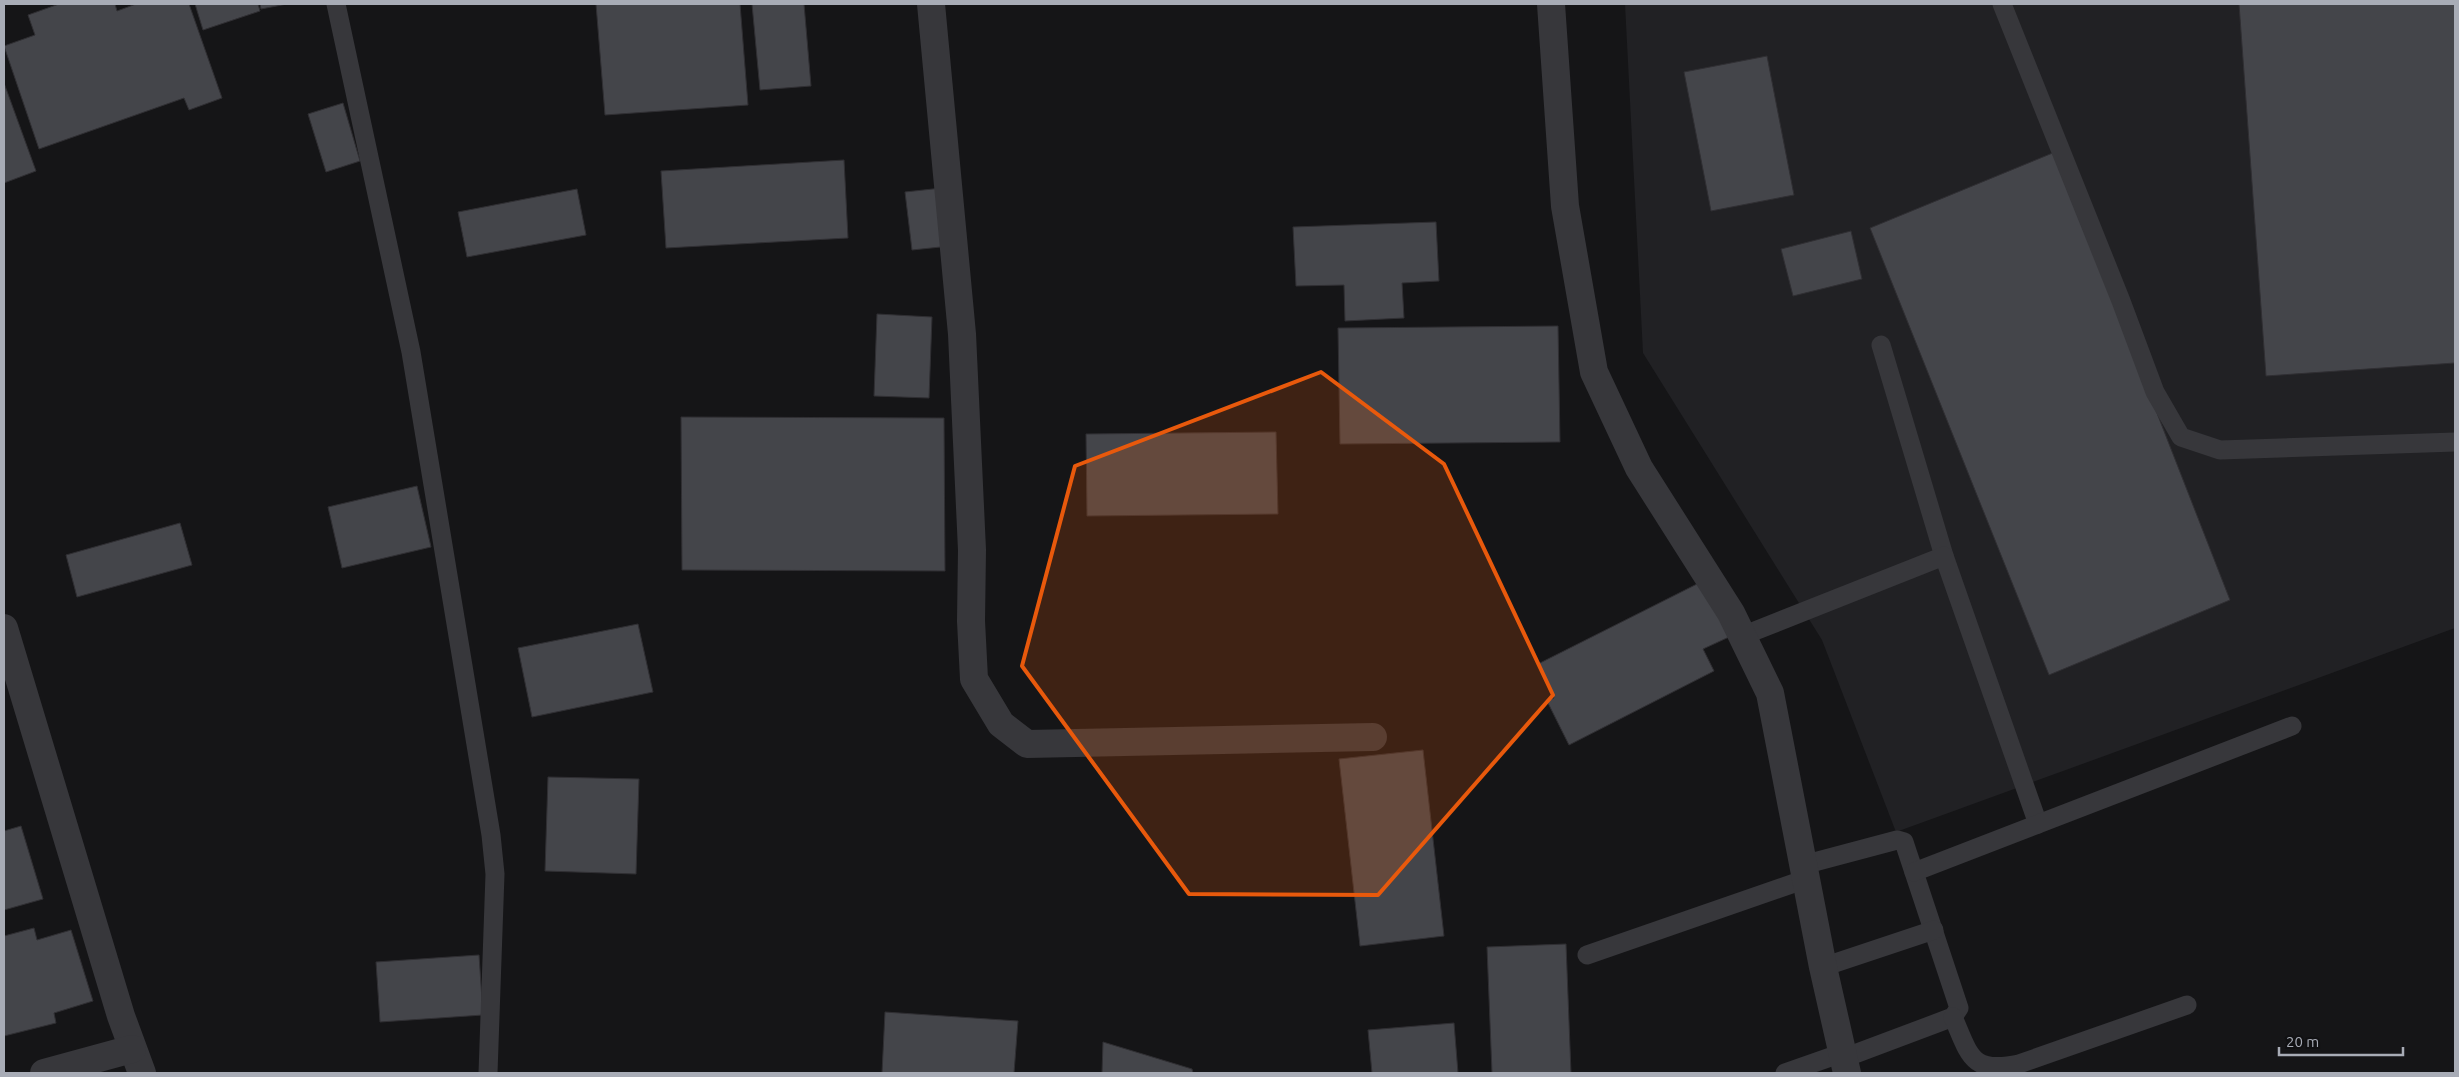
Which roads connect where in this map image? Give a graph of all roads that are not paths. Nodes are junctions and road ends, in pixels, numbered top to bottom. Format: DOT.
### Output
graph roads {
  1 [pos="336,4"];
  2 [pos="931,4"];
  3 [pos="1551,4"];
  4 [pos="2002,4"];
  5 [pos="1881,345"];
  6 [pos="2455,442"];
  7 [pos="1944,556"];
  8 [pos="4,628"];
  9 [pos="1742,636"];
  10 [pos="2292,726"];
  11 [pos="1373,737"];
  12 [pos="2038,824"];
  13 [pos="1805,872"];
  14 [pos="1914,872"];
  15 [pos="1934,930"];
  16 [pos="1587,955"];
  17 [pos="1823,967"];
  18 [pos="2188,1005"];
  19 [pos="1953,1017"];
  20 [pos="137,1061"];
  21 [pos="1844,1062"];
  22 [pos="44,1073"];
  23 [pos="488,1073"];
  24 [pos="1785,1073"];
  1 -- 23 [label="lane"];
  2 -- 11 [label="street"];
  3 -- 9 [label="street"];
  4 -- 6 [label="lane"];
  5 -- 7 [label="lane"];
  7 -- 9 [label="lane"];
  7 -- 12 [label="lane"];
  8 -- 20 [label="street"];
  9 -- 13 [label="street"];
  10 -- 12 [label="lane"];
  12 -- 14 [label="lane"];
  13 -- 14 [label="lane"];
  13 -- 16 [label="lane"];
  13 -- 17 [label="street"];
  14 -- 15 [label="lane"];
  15 -- 17 [label="lane"];
  15 -- 19 [label="lane"];
  17 -- 21 [label="street"];
  18 -- 19 [label="lane"];
  19 -- 21 [label="lane"];
  20 -- 22 [label="street"];
  21 -- 24 [label="lane"];
}
